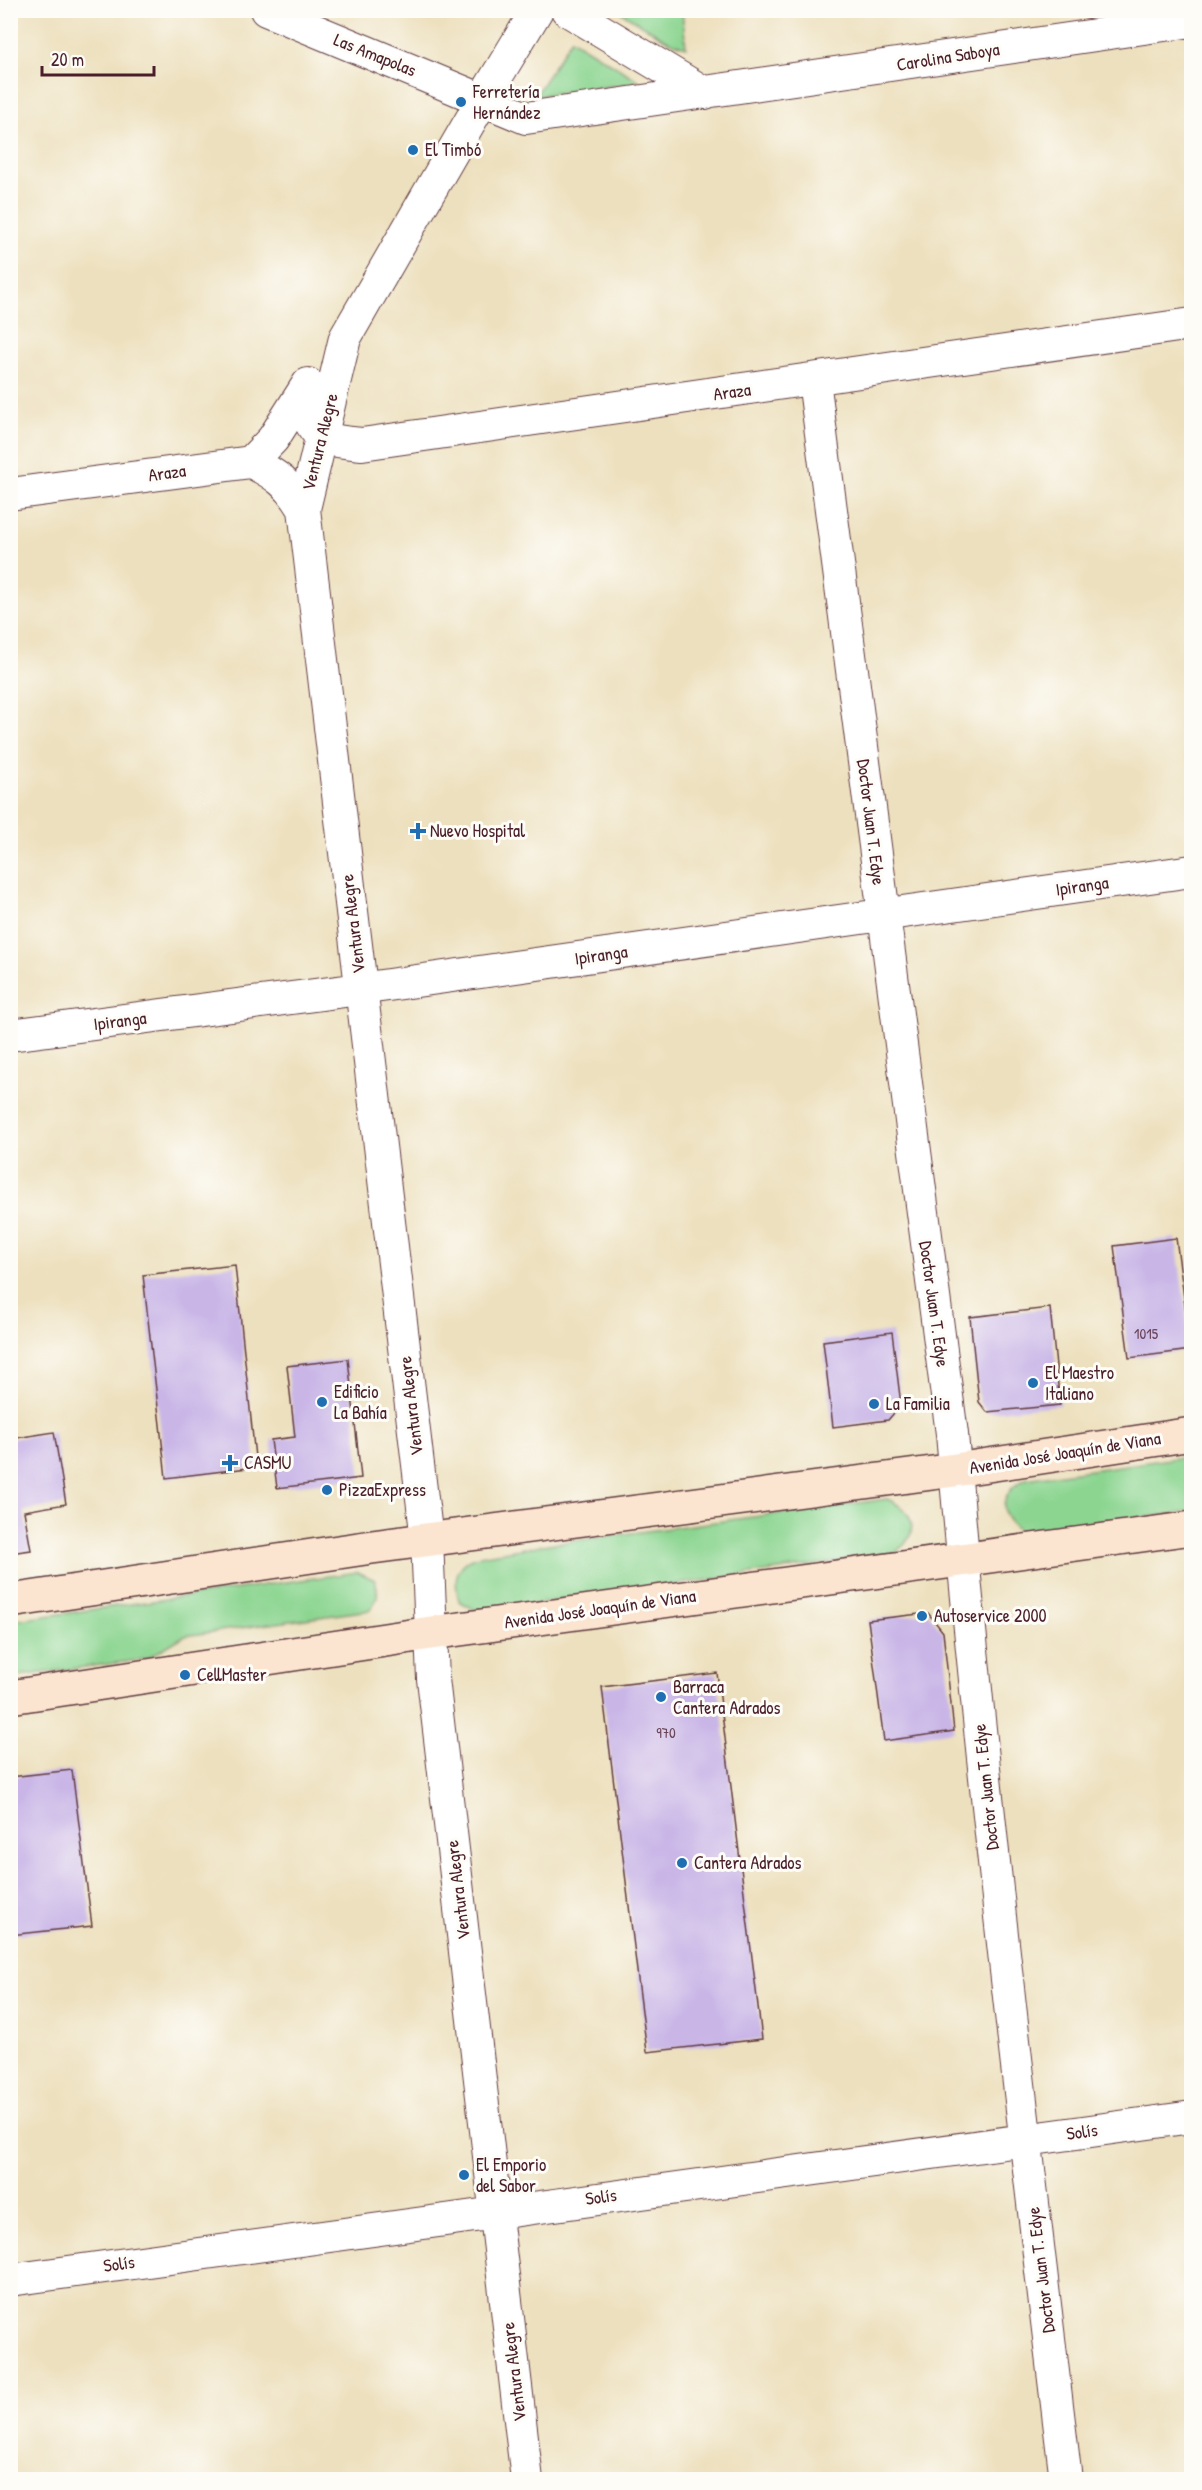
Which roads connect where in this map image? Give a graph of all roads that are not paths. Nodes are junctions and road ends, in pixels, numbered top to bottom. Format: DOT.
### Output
graph roads {
  1 [pos="266,10"];
  2 [pos="537,10"];
  3 [pos="567,10"];
  4 [pos="1115,21"];
  5 [pos="1191,21"];
  6 [pos="705,93"];
  7 [pos="483,99"];
  8 [pos="1191,324"];
  9 [pos="345,338"];
  10 [pos="814,380"];
  11 [pos="303,393"];
  12 [pos="321,436"];
  13 [pos="252,462"];
  14 [pos="10,494"];
  15 [pos="304,509"];
  16 [pos="1191,871"];
  17 [pos="883,915"];
  18 [pos="360,989"];
  19 [pos="10,1035"];
  20 [pos="1191,1434"];
  21 [pos="955,1470"];
  22 [pos="1191,1528"];
  23 [pos="427,1540"];
  24 [pos="962,1558"];
  25 [pos="10,1601"];
  26 [pos="431,1633"];
  27 [pos="10,1697"];
  28 [pos="1191,2117"];
  29 [pos="1025,2140"];
  30 [pos="495,2211"];
  31 [pos="10,2280"];
  32 [pos="527,2480"];
  33 [pos="1066,2480"];
  1 -- 7 [label="street, Las Amapolas"];
  2 -- 7 [label="street, Ventura Alegre"];
  3 -- 6 [label="street"];
  4 -- 5 [label="street, Carolina Saboya"];
  4 -- 6 [label="street, Carolina Saboya"];
  6 -- 7 [label="street, Carolina Saboya"];
  7 -- 9 [label="street, Ventura Alegre"];
  8 -- 10 [label="street, Araza"];
  9 -- 11 [label="street, Ventura Alegre"];
  9 -- 12 [label="street, Ventura Alegre"];
  10 -- 12 [label="street, Araza"];
  10 -- 17 [label="street, Doctor Juan T. Edye"];
  11 -- 12 [label="street"];
  11 -- 13 [label="street, Ventura Alegre"];
  12 -- 15 [label="street, Ventura Alegre"];
  13 -- 14 [label="street, Araza"];
  13 -- 15 [label="street"];
  15 -- 18 [label="street, Ventura Alegre"];
  16 -- 17 [label="street, Ipiranga"];
  17 -- 18 [label="street, Ipiranga"];
  17 -- 21 [label="street, Doctor Juan T. Edye"];
  18 -- 19 [label="street, Ipiranga"];
  18 -- 23 [label="street, Ventura Alegre"];
  20 -- 21 [label="main road, Avenida José Joaquín de Viana"];
  21 -- 23 [label="main road, Avenida José Joaquín de Viana"];
  21 -- 24 [label="street, Doctor Juan T. Edye"];
  22 -- 24 [label="main road, Avenida José Joaquín de Viana"];
  23 -- 25 [label="main road, Avenida José Joaquín de Viana"];
  23 -- 26 [label="street, Ventura Alegre"];
  24 -- 26 [label="main road, Avenida José Joaquín de Viana"];
  24 -- 29 [label="street, Doctor Juan T. Edye"];
  26 -- 27 [label="main road, Avenida José Joaquín de Viana"];
  26 -- 30 [label="street, Ventura Alegre"];
  28 -- 29 [label="street, Solís"];
  29 -- 30 [label="street, Solís"];
  29 -- 33 [label="street, Doctor Juan T. Edye"];
  30 -- 31 [label="street, Solís"];
  30 -- 32 [label="street, Ventura Alegre"];
}
